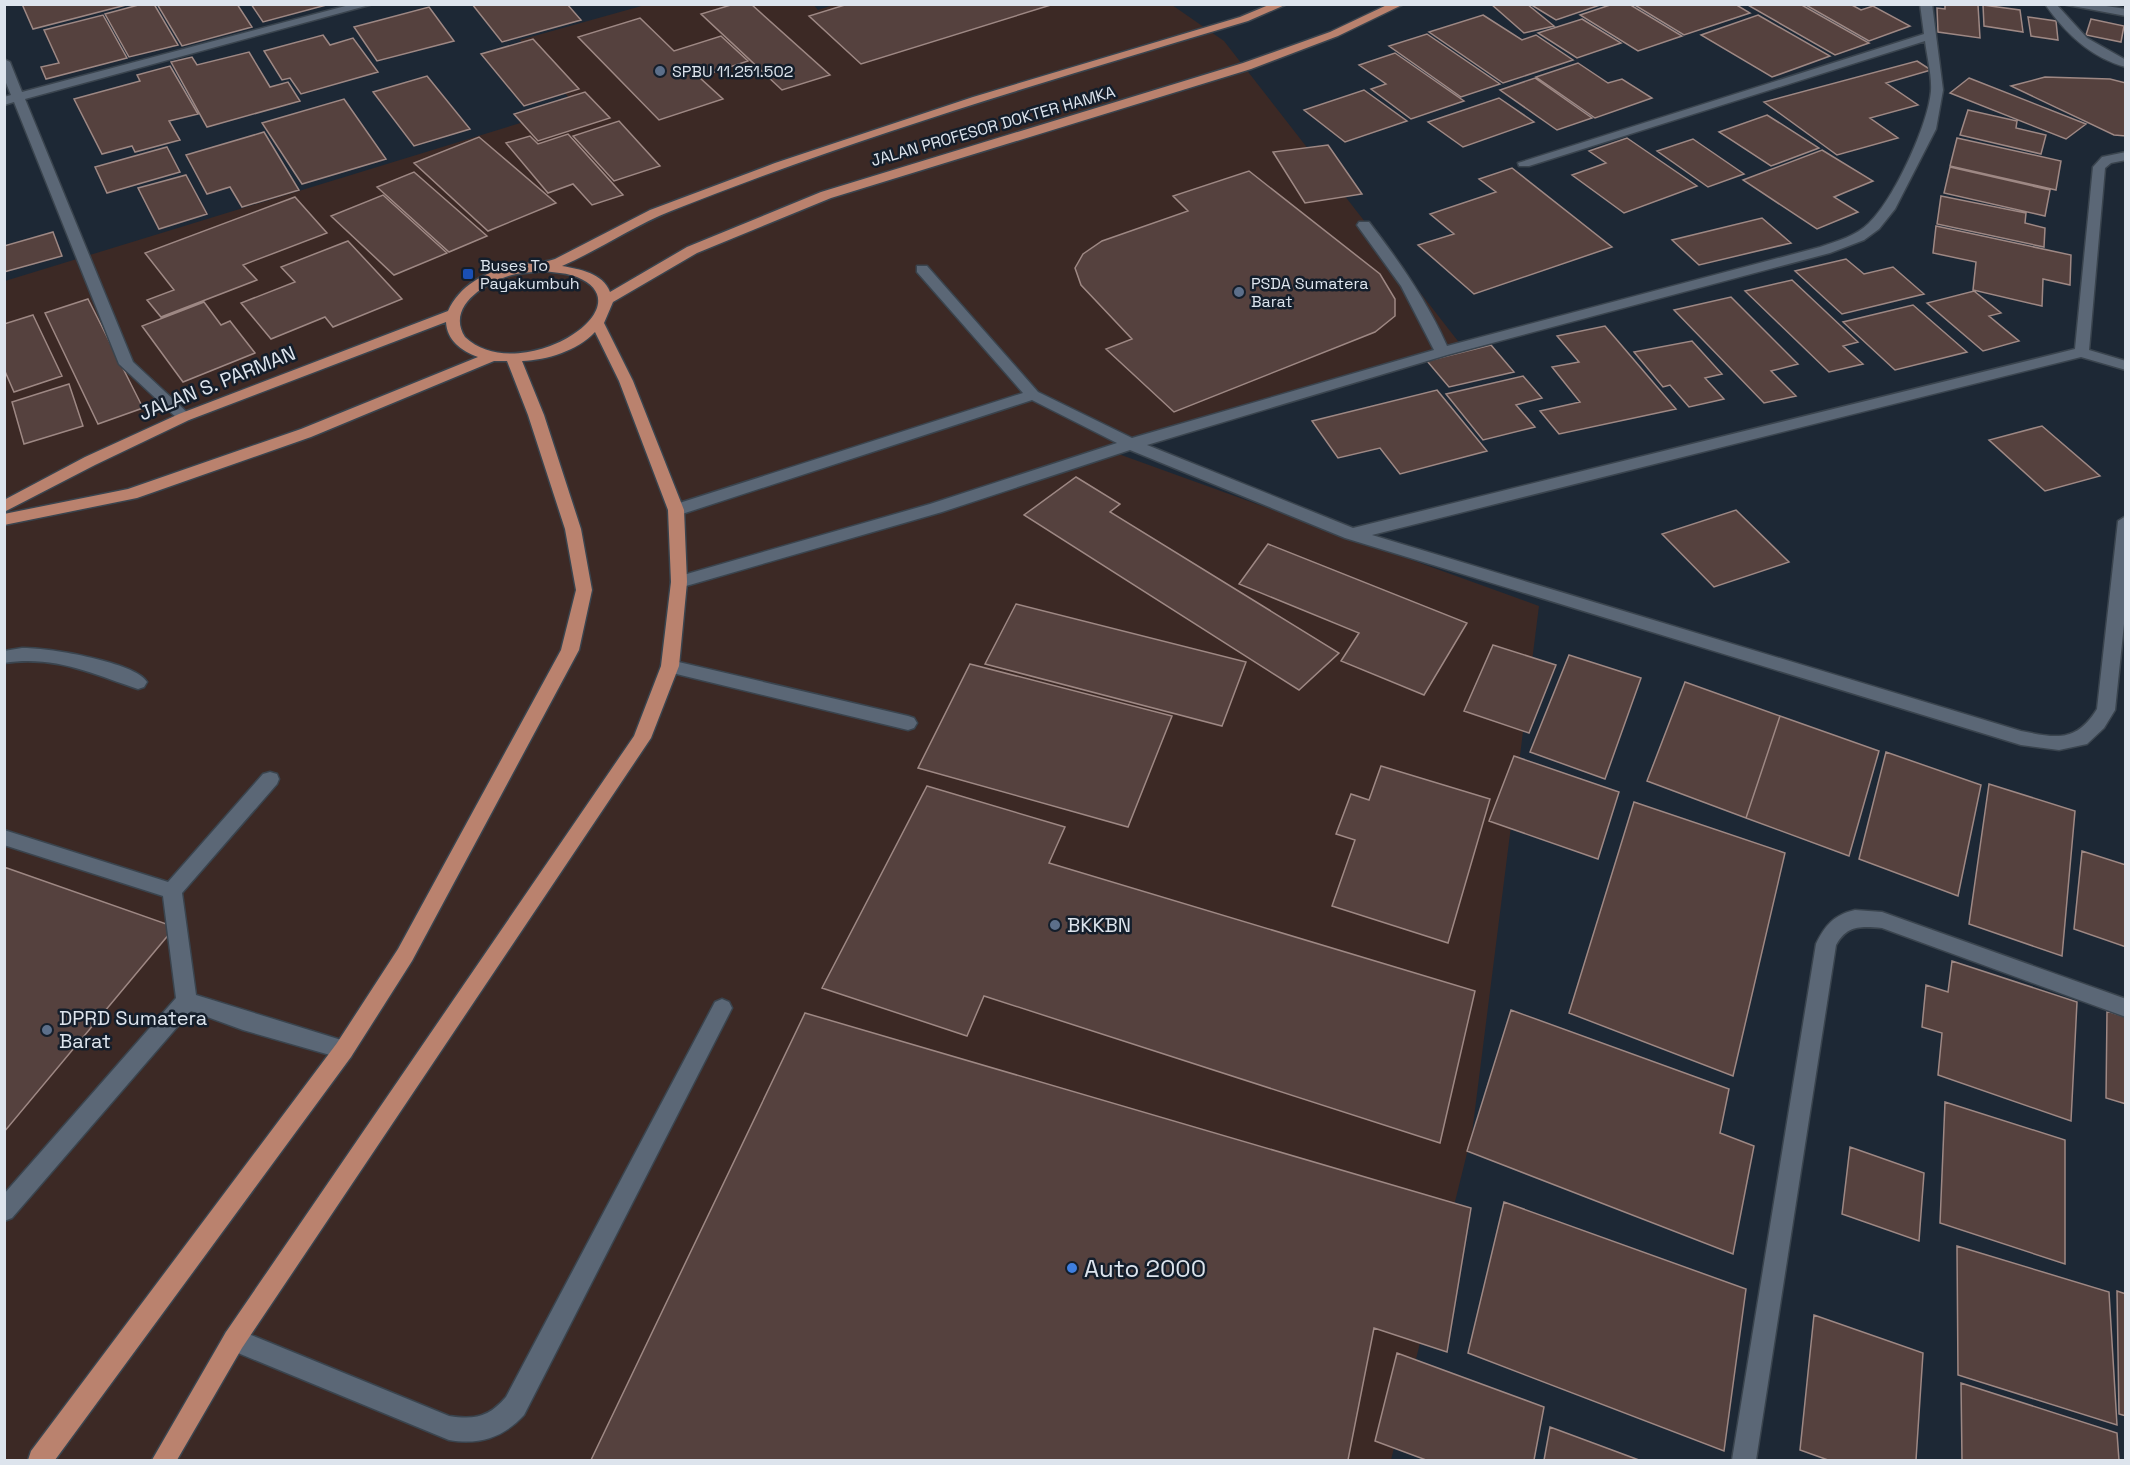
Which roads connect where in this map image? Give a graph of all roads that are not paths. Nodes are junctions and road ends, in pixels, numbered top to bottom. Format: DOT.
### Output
graph roads {
  1 [pos="368,4"];
  2 [pos="1282,4"];
  3 [pos="1398,4"];
  4 [pos="1926,4"];
  5 [pos="2050,4"];
  6 [pos="2067,4"];
  7 [pos="2126,13"];
  8 [pos="1929,36"];
  9 [pos="4,62"];
  10 [pos="2126,64"];
  11 [pos="20,97"];
  12 [pos="4,101"];
  13 [pos="2126,156"];
  14 [pos="1524,163"];
  15 [pos="1364,225"];
  16 [pos="547,267"];
  17 [pos="922,269"];
  18 [pos="606,300"];
  19 [pos="453,314"];
  20 [pos="598,324"];
  21 [pos="1442,352"];
  22 [pos="2082,352"];
  23 [pos="492,356"];
  24 [pos="513,358"];
  25 [pos="2126,366"];
  26 [pos="1033,395"];
  27 [pos="184,417"];
  28 [pos="1131,444"];
  29 [pos="4,507"];
  30 [pos="676,510"];
  31 [pos="4,520"];
  32 [pos="2126,522"];
  33 [pos="1351,534"];
  34 [pos="679,582"];
  35 [pos="4,657"];
  36 [pos="670,666"];
  37 [pos="138,682"];
  38 [pos="908,723"];
  39 [pos="270,778"];
  40 [pos="4,837"];
  41 [pos="172,891"];
  42 [pos="187,1001"];
  43 [pos="722,1008"];
  44 [pos="2126,1008"];
  45 [pos="344,1050"];
  46 [pos="4,1211"];
  47 [pos="234,1340"];
  48 [pos="40,1461"];
  49 [pos="164,1461"];
  50 [pos="1744,1461"];
  1 -- 11 [label="street"];
  2 -- 16 [label="main road, JALAN PROFESOR DOKTER HAMKA"];
  3 -- 18 [label="main road, JALAN PROFESOR DOKTER HAMKA"];
  4 -- 8 [label="street"];
  5 -- 10 [label="street"];
  6 -- 7 [label="street"];
  8 -- 14 [label="street"];
  8 -- 21 [label="street"];
  9 -- 11 [label="street"];
  11 -- 12 [label="street"];
  11 -- 27 [label="street"];
  13 -- 22 [label="street"];
  15 -- 21 [label="street"];
  16 -- 18 [label="main road"];
  16 -- 19 [label="main road"];
  17 -- 26 [label="street"];
  18 -- 20 [label="main road"];
  19 -- 23 [label="main road"];
  19 -- 27 [label="main road, JALAN S. PARMAN"];
  20 -- 24 [label="main road"];
  20 -- 30 [label="main road"];
  21 -- 28 [label="street"];
  22 -- 25 [label="street"];
  22 -- 33 [label="street"];
  23 -- 24 [label="main road"];
  23 -- 31 [label="main road"];
  24 -- 45 [label="main road"];
  26 -- 28 [label="street"];
  26 -- 30 [label="street"];
  27 -- 29 [label="main road, JALAN S. PARMAN"];
  28 -- 33 [label="street"];
  28 -- 34 [label="street"];
  30 -- 34 [label="main road"];
  32 -- 33 [label="street"];
  34 -- 36 [label="main road"];
  35 -- 37 [label="street"];
  36 -- 38 [label="street"];
  36 -- 47 [label="main road"];
  39 -- 41 [label="street"];
  40 -- 41 [label="street"];
  41 -- 42 [label="street"];
  42 -- 45 [label="street"];
  42 -- 46 [label="street"];
  43 -- 47 [label="street"];
  44 -- 50 [label="street"];
  45 -- 48 [label="main road"];
  47 -- 49 [label="main road"];
}
